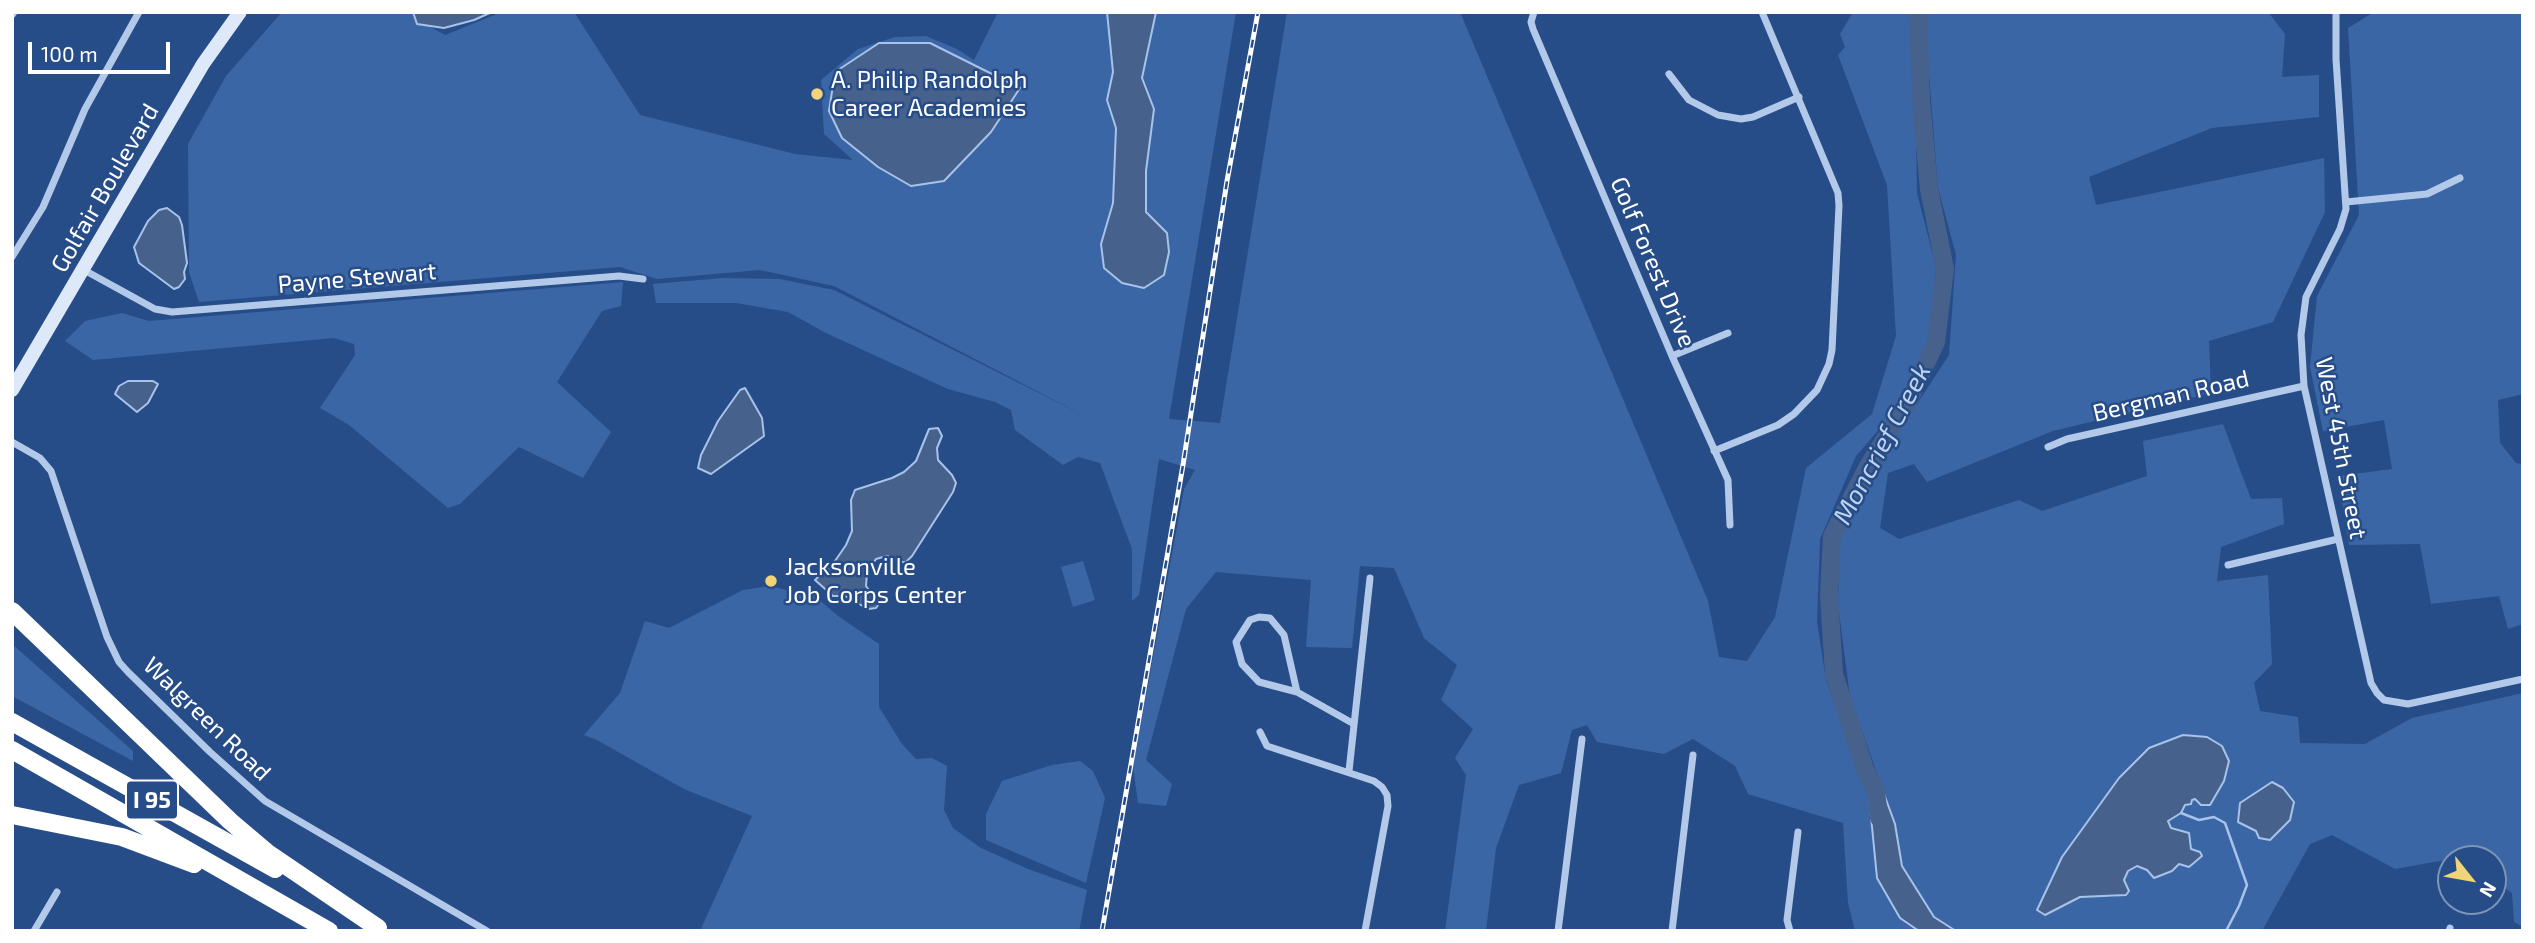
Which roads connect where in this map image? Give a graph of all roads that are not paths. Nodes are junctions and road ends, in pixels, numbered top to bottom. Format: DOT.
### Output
graph roads {
  1 [pos="139,12"];
  2 [pos="240,12"];
  3 [pos="1762,12"];
  4 [pos="2336,12"];
  5 [pos="1533,14"];
  6 [pos="1669,74"];
  7 [pos="1799,97"];
  8 [pos="2459,178"];
  9 [pos="2346,202"];
  10 [pos="12,257"];
  11 [pos="84,270"];
  12 [pos="643,279"];
  13 [pos="1728,333"];
  14 [pos="1672,356"];
  15 [pos="2304,386"];
  16 [pos="12,390"];
  17 [pos="12,442"];
  18 [pos="2048,447"];
  19 [pos="1714,451"];
  20 [pos="1730,525"];
  21 [pos="2338,539"];
  22 [pos="2228,565"];
  23 [pos="1370,578"];
  24 [pos="12,611"];
  25 [pos="2523,679"];
  26 [pos="1297,692"];
  27 [pos="12,722"];
  28 [pos="1354,724"];
  29 [pos="1260,732"];
  30 [pos="1582,739"];
  31 [pos="12,750"];
  32 [pos="1693,755"];
  33 [pos="1349,771"];
  34 [pos="12,815"];
  35 [pos="1798,832"];
  36 [pos="57,892"];
  37 [pos="273,899"];
  38 [pos="381,929"];
  39 [pos="34,931"];
  40 [pos="328,931"];
  41 [pos="487,931"];
  42 [pos="1365,931"];
  43 [pos="1558,931"];
  44 [pos="1672,931"];
  45 [pos="1788,931"];
  1 -- 10 [label="street"];
  2 -- 11 [label="main road, Golfair Boulevard"];
  3 -- 7 [label="street"];
  4 -- 9 [label="street, West 45th Street"];
  5 -- 14 [label="street, Golf Forest Drive"];
  6 -- 7 [label="street"];
  7 -- 19 [label="street"];
  8 -- 9 [label="street"];
  9 -- 15 [label="street, West 45th Street"];
  11 -- 12 [label="street, Payne Stewart"];
  11 -- 16 [label="main road, Golfair Boulevard"];
  13 -- 14 [label="street"];
  14 -- 19 [label="street, Golf Forest Drive"];
  15 -- 18 [label="street, Bergman Road"];
  15 -- 21 [label="street, West 45th Street"];
  17 -- 41 [label="street, Walgreen Road"];
  19 -- 20 [label="street, Golf Forest Drive"];
  21 -- 22 [label="street"];
  21 -- 25 [label="street, West 45th Street"];
  23 -- 28 [label="street"];
  24 -- 38 [label="highway"];
  26 -- 26 [label="street"];
  26 -- 28 [label="street"];
  27 -- 38 [label="highway, I 95"];
  28 -- 33 [label="street"];
  29 -- 33 [label="street"];
  30 -- 43 [label="street"];
  31 -- 37 [label="highway, I 95"];
  32 -- 44 [label="street"];
  33 -- 42 [label="street"];
  34 -- 37 [label="highway"];
  35 -- 45 [label="street"];
  36 -- 39 [label="street"];
  37 -- 40 [label="highway, I 95"];
}
